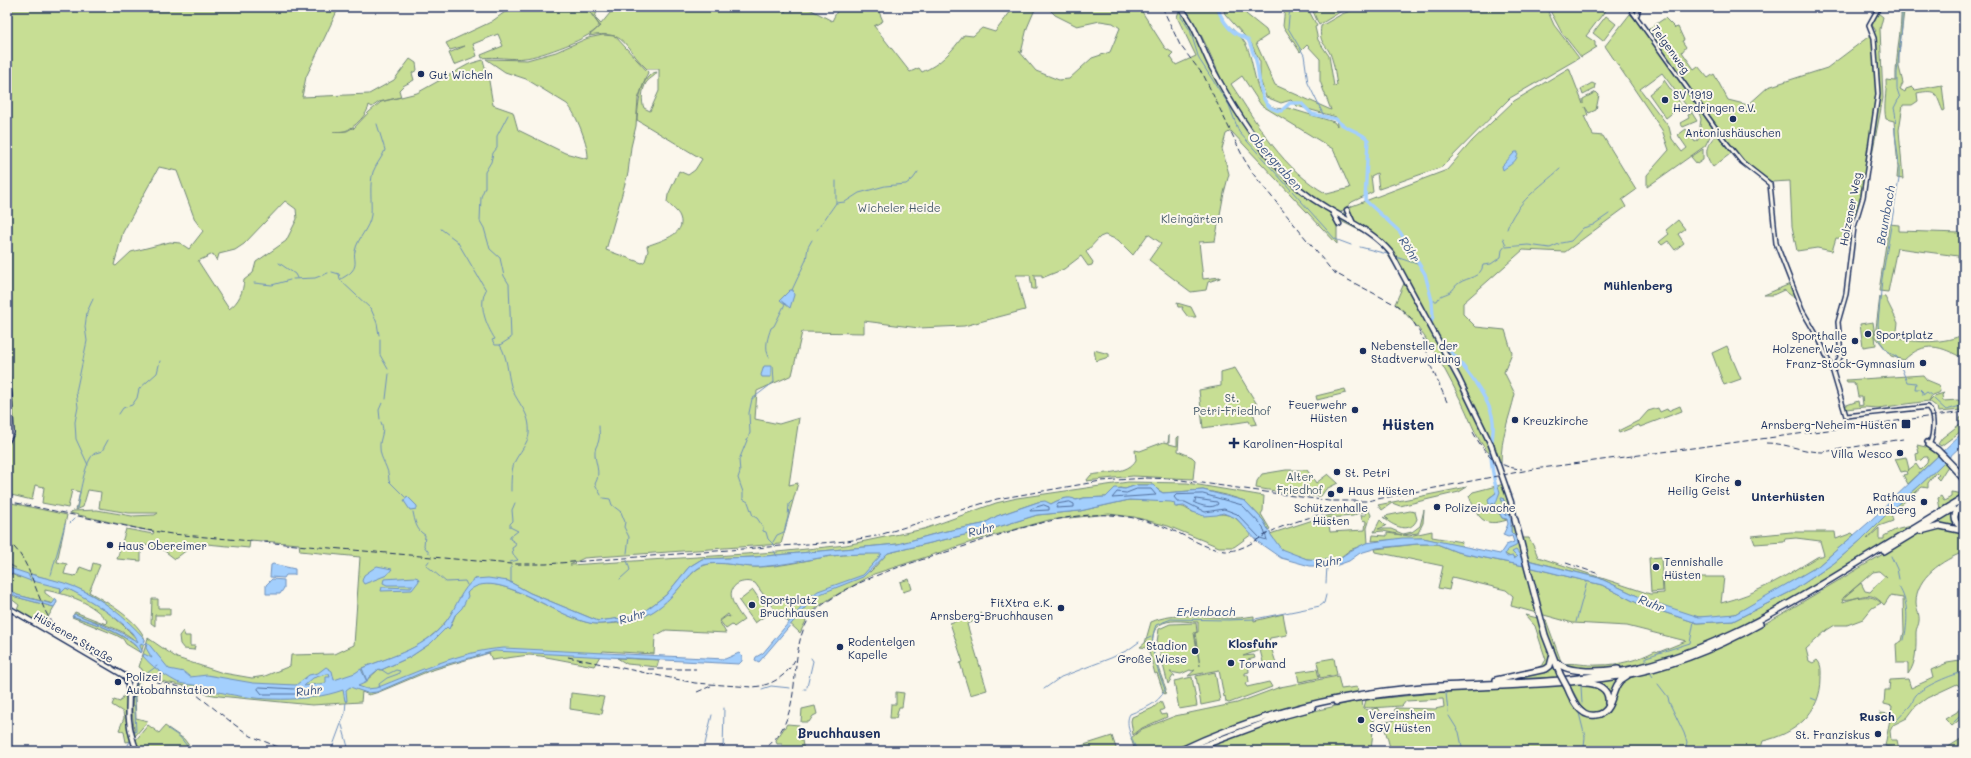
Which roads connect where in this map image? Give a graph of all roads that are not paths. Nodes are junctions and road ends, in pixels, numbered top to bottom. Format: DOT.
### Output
graph roads {
  1 [pos="1180,7"];
  2 [pos="1639,7"];
  3 [pos="1879,7"];
  4 [pos="1632,10"];
  5 [pos="1637,16"];
  6 [pos="1347,210"];
  7 [pos="1332,211"];
  8 [pos="1352,221"];
  9 [pos="1339,224"];
  10 [pos="1833,372"];
  11 [pos="7,374"];
  12 [pos="7,442"];
  13 [pos="1948,461"];
  14 [pos="1963,474"];
  15 [pos="1964,481"];
  16 [pos="1964,498"];
  17 [pos="1964,503"];
  18 [pos="1515,520"];
  19 [pos="1964,530"];
  20 [pos="1902,540"];
  21 [pos="7,607"];
  22 [pos="1542,621"];
  23 [pos="1552,657"];
  24 [pos="1558,663"];
  25 [pos="1648,668"];
  26 [pos="1561,674"];
  27 [pos="125,676"];
  28 [pos="134,680"];
  29 [pos="129,685"];
  30 [pos="1465,685"];
  31 [pos="1568,686"];
  32 [pos="132,734"];
  33 [pos="138,751"];
  34 [pos="1178,751"];
  35 [pos="1189,751"];
  1 -- 7 [label="main road"];
  2 -- 5 [label="main road"];
  3 -- 10 [label="main road, Holzener Weg"];
  4 -- 5 [label="main road, Telgenweg"];
  5 -- 10 [label="main road, Telgenweg"];
  6 -- 8 [label="main road"];
  7 -- 8 [label="main road"];
  7 -- 9 [label="main road"];
  8 -- 18 [label="main road, bridge"];
  10 -- 13 [label="main road, Telgenweg"];
  11 -- 12 [label="main road"];
  13 -- 14 [label="main road"];
  13 -- 15 [label="main road"];
  16 -- 25 [label="highway"];
  17 -- 19 [label="highway"];
  17 -- 20 [label="highway"];
  18 -- 22 [label="highway"];
  19 -- 20 [label="highway"];
  20 -- 25 [label="highway"];
  21 -- 27 [label="main road, Hüstener Straße"];
  22 -- 23 [label="highway"];
  22 -- 24 [label="highway"];
  23 -- 26 [label="highway"];
  23 -- 30 [label="highway"];
  24 -- 25 [label="highway"];
  24 -- 26 [label="highway"];
  25 -- 30 [label="highway"];
  25 -- 31 [label="highway"];
  25 -- 31 [label="highway"];
  26 -- 31 [label="highway, bridge"];
  27 -- 28 [label="main road, Hüstener Straße"];
  27 -- 29 [label="main road"];
  28 -- 29 [label="main road"];
  28 -- 32 [label="main road"];
  29 -- 32 [label="main road"];
  30 -- 34 [label="highway"];
  31 -- 31 [label="highway"];
  31 -- 35 [label="highway"];
  32 -- 33 [label="main road"];
}
